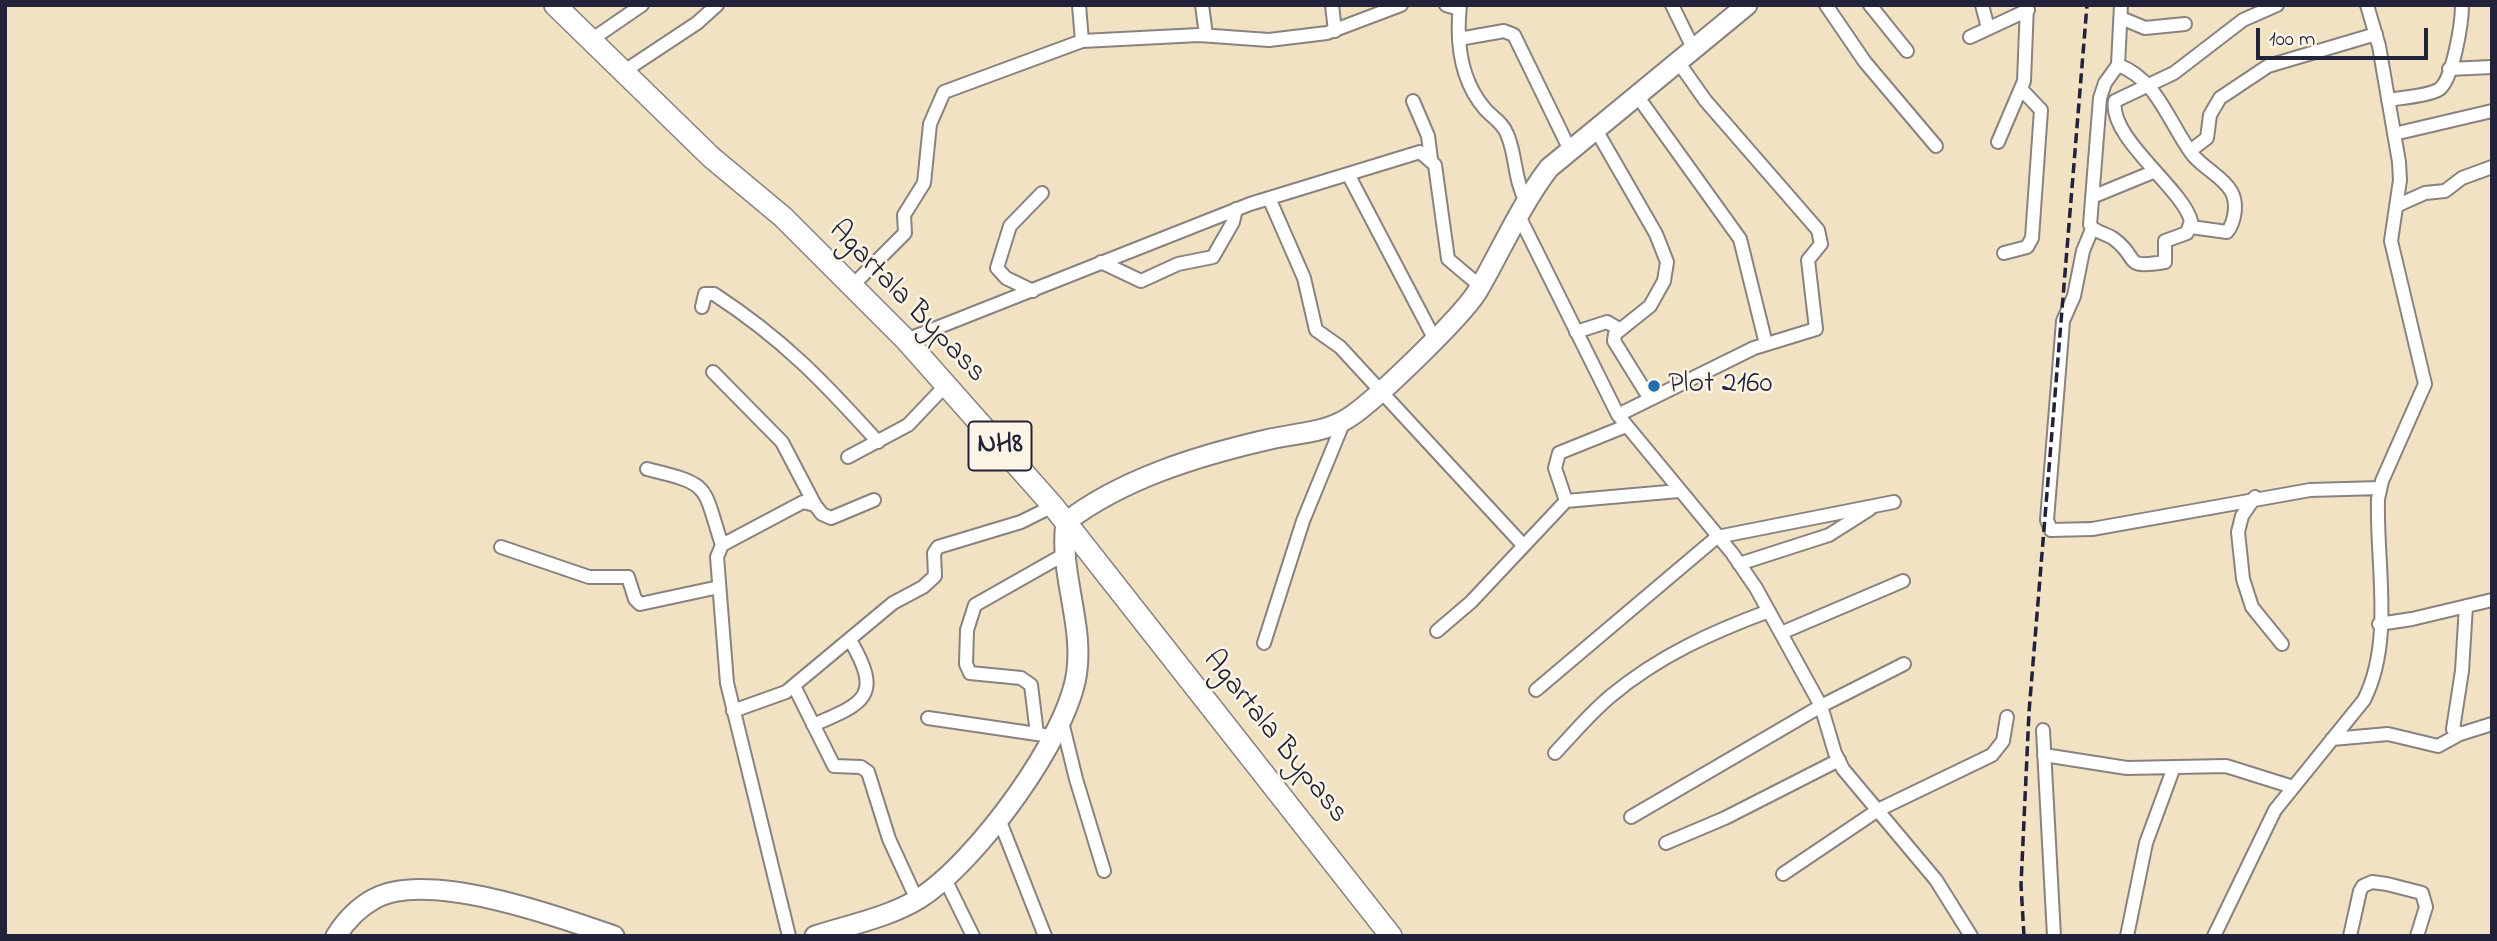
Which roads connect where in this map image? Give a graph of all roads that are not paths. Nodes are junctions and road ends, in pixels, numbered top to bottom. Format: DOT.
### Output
graph roads {
  1 [pos="555,5"];
  2 [pos="642,5"];
  3 [pos="717,5"];
  4 [pos="1079,5"];
  5 [pos="1202,5"];
  6 [pos="1332,5"];
  7 [pos="1401,5"];
  8 [pos="1446,5"];
  9 [pos="1672,5"];
  10 [pos="1826,5"];
  11 [pos="1870,5"];
  12 [pos="1982,5"];
  13 [pos="2239,5"];
  14 [pos="2277,5"];
  15 [pos="2367,5"];
  16 [pos="2462,5"];
  17 [pos="1744,6"];
  18 [pos="1460,7"];
  19 [pos="2028,8"];
  20 [pos="2121,12"];
  21 [pos="2243,20"];
  22 [pos="2185,24"];
  23 [pos="1988,28"];
  24 [pos="1335,31"];
  25 [pos="2376,34"];
  26 [pos="1206,35"];
  27 [pos="1970,37"];
  28 [pos="1459,39"];
  29 [pos="591,40"];
  30 [pos="1082,41"];
  31 [pos="1907,51"];
  32 [pos="1686,57"];
  33 [pos="2118,65"];
  34 [pos="2492,67"];
  35 [pos="2449,69"];
  36 [pos="623,72"];
  37 [pos="2149,86"];
  38 [pos="2022,90"];
  39 [pos="1638,97"];
  40 [pos="2388,100"];
  41 [pos="1413,102"];
  42 [pos="2492,111"];
  43 [pos="1595,128"];
  44 [pos="2394,134"];
  45 [pos="1998,142"];
  46 [pos="1936,146"];
  47 [pos="1570,150"];
  48 [pos="2190,151"];
  49 [pos="1431,159"];
  50 [pos="2492,167"];
  51 [pos="2153,172"];
  52 [pos="1348,174"];
  53 [pos="1042,193"];
  54 [pos="2092,197"];
  55 [pos="1269,198"];
  56 [pos="2396,206"];
  57 [pos="1236,209"];
  58 [pos="1522,209"];
  59 [pos="2190,227"];
  60 [pos="2092,229"];
  61 [pos="2004,253"];
  62 [pos="1101,262"];
  63 [pos="852,286"];
  64 [pos="1480,286"];
  65 [pos="1033,291"];
  66 [pos="702,307"];
  67 [pos="1619,329"];
  68 [pos="1576,332"];
  69 [pos="1434,338"];
  70 [pos="906,340"];
  71 [pos="1766,344"];
  72 [pos="713,372"];
  73 [pos="946,386"];
  74 [pos="1379,392"];
  75 [pos="1650,399"];
  76 [pos="1622,420"];
  77 [pos="1344,421"];
  78 [pos="878,442"];
  79 [pos="848,457"];
  80 [pos="647,469"];
  81 [pos="2381,488"];
  82 [pos="1679,491"];
  83 [pos="2255,497"];
  84 [pos="874,500"];
  85 [pos="1566,500"];
  86 [pos="1894,502"];
  87 [pos="815,505"];
  88 [pos="1874,506"];
  89 [pos="1059,514"];
  90 [pos="1717,537"];
  91 [pos="722,545"];
  92 [pos="1523,545"];
  93 [pos="501,547"];
  94 [pos="1065,554"];
  95 [pos="1740,564"];
  96 [pos="1903,580"];
  97 [pos="719,587"];
  98 [pos="2492,600"];
  99 [pos="2466,606"];
  100 [pos="1769,611"];
  101 [pos="2379,624"];
  102 [pos="1437,631"];
  103 [pos="1781,633"];
  104 [pos="850,640"];
  105 [pos="1264,643"];
  106 [pos="2282,644"];
  107 [pos="1904,664"];
  108 [pos="794,686"];
  109 [pos="1536,691"];
  110 [pos="1821,706"];
  111 [pos="733,711"];
  112 [pos="2007,717"];
  113 [pos="928,718"];
  114 [pos="2492,724"];
  115 [pos="813,725"];
  116 [pos="2043,730"];
  117 [pos="1051,731"];
  118 [pos="2460,734"];
  119 [pos="2332,739"];
  120 [pos="1555,753"];
  121 [pos="2044,755"];
  122 [pos="1839,760"];
  123 [pos="2174,767"];
  124 [pos="2293,787"];
  125 [pos="1878,810"];
  126 [pos="1631,817"];
  127 [pos="999,819"];
  128 [pos="1666,843"];
  129 [pos="1104,871"];
  130 [pos="1783,874"];
  131 [pos="945,879"];
  132 [pos="916,900"];
  133 [pos="336,936"];
  134 [pos="614,936"];
  135 [pos="789,936"];
  136 [pos="815,936"];
  137 [pos="973,936"];
  138 [pos="1045,936"];
  139 [pos="1391,936"];
  140 [pos="1971,936"];
  141 [pos="2053,936"];
  142 [pos="2127,936"];
  143 [pos="2214,936"];
  144 [pos="2350,936"];
  145 [pos="2417,936"];
  1 -- 29 [label="highway, Agartala Bypass / NH8"];
  2 -- 29 [label="street"];
  3 -- 36 [label="street"];
  4 -- 30 [label="street"];
  5 -- 26 [label="street"];
  6 -- 24 [label="street"];
  7 -- 24 [label="street"];
  8 -- 18 [label="street"];
  9 -- 32 [label="street"];
  10 -- 46 [label="street"];
  11 -- 31 [label="street"];
  12 -- 23 [label="street"];
  13 -- 21 [label="street"];
  14 -- 21 [label="street"];
  15 -- 25 [label="street"];
  16 -- 35 [label="street"];
  17 -- 32 [label="main road"];
  18 -- 28 [label="street"];
  19 -- 23 [label="street"];
  19 -- 38 [label="street"];
  20 -- 22 [label="street"];
  20 -- 33 [label="street"];
  21 -- 37 [label="street"];
  23 -- 27 [label="street"];
  24 -- 26 [label="street"];
  25 -- 40 [label="street"];
  25 -- 48 [label="street"];
  26 -- 30 [label="street"];
  28 -- 47 [label="street"];
  28 -- 58 [label="street"];
  29 -- 36 [label="highway, Agartala Bypass / NH8"];
  30 -- 63 [label="street"];
  32 -- 39 [label="main road"];
  32 -- 71 [label="street"];
  33 -- 37 [label="street"];
  33 -- 54 [label="street"];
  34 -- 35 [label="street"];
  35 -- 40 [label="street"];
  36 -- 63 [label="highway, Agartala Bypass / NH8"];
  37 -- 48 [label="street"];
  37 -- 51 [label="street"];
  38 -- 45 [label="street"];
  38 -- 61 [label="street"];
  39 -- 43 [label="main road"];
  39 -- 71 [label="street"];
  40 -- 44 [label="street"];
  41 -- 49 [label="street"];
  42 -- 44 [label="street"];
  43 -- 47 [label="main road"];
  43 -- 67 [label="street"];
  44 -- 56 [label="street"];
  47 -- 58 [label="main road"];
  48 -- 59 [label="street"];
  49 -- 52 [label="street"];
  49 -- 64 [label="street"];
  50 -- 56 [label="street"];
  51 -- 54 [label="street"];
  51 -- 59 [label="street"];
  52 -- 55 [label="street"];
  52 -- 69 [label="street"];
  53 -- 65 [label="street"];
  54 -- 60 [label="street"];
  55 -- 57 [label="street"];
  55 -- 74 [label="street"];
  56 -- 81 [label="street"];
  57 -- 62 [label="street"];
  57 -- 62 [label="street"];
  58 -- 64 [label="main road"];
  58 -- 68 [label="street"];
  59 -- 60 [label="street"];
  60 -- 83 [label="street"];
  62 -- 65 [label="street"];
  63 -- 70 [label="highway, Agartala Bypass / NH8"];
  64 -- 69 [label="main road"];
  65 -- 70 [label="street"];
  66 -- 78 [label="street"];
  67 -- 68 [label="street"];
  67 -- 75 [label="street"];
  68 -- 76 [label="street"];
  69 -- 74 [label="main road"];
  70 -- 73 [label="highway, Agartala Bypass / NH8"];
  71 -- 75 [label="street"];
  72 -- 87 [label="street"];
  73 -- 78 [label="street"];
  73 -- 89 [label="highway, Agartala Bypass / NH8"];
  74 -- 77 [label="main road"];
  74 -- 92 [label="street"];
  75 -- 76 [label="street"];
  76 -- 82 [label="street"];
  76 -- 85 [label="street"];
  77 -- 89 [label="main road"];
  77 -- 105 [label="street"];
  78 -- 79 [label="street"];
  80 -- 91 [label="street"];
  81 -- 83 [label="street"];
  81 -- 101 [label="street"];
  82 -- 85 [label="street"];
  82 -- 90 [label="street"];
  83 -- 106 [label="street"];
  84 -- 87 [label="street"];
  85 -- 92 [label="street"];
  86 -- 88 [label="street"];
  87 -- 91 [label="street"];
  88 -- 90 [label="street"];
  88 -- 95 [label="street"];
  89 -- 94 [label="main road"];
  89 -- 104 [label="street"];
  89 -- 139 [label="highway, Agartala Bypass / NH8"];
  90 -- 95 [label="street"];
  90 -- 109 [label="street"];
  91 -- 97 [label="street"];
  92 -- 102 [label="street"];
  93 -- 97 [label="street"];
  94 -- 117 [label="main road"];
  94 -- 117 [label="street"];
  95 -- 100 [label="street"];
  96 -- 103 [label="street"];
  97 -- 111 [label="street"];
  98 -- 99 [label="street"];
  99 -- 101 [label="street"];
  99 -- 118 [label="street"];
  100 -- 103 [label="street"];
  100 -- 120 [label="street"];
  101 -- 119 [label="street"];
  103 -- 110 [label="street"];
  104 -- 108 [label="street"];
  104 -- 115 [label="street"];
  107 -- 110 [label="street"];
  108 -- 111 [label="street"];
  108 -- 115 [label="street"];
  110 -- 122 [label="street"];
  110 -- 126 [label="street"];
  111 -- 135 [label="street"];
  112 -- 125 [label="street"];
  113 -- 117 [label="street"];
  114 -- 118 [label="street"];
  115 -- 132 [label="street"];
  116 -- 121 [label="street"];
  117 -- 127 [label="main road"];
  117 -- 129 [label="street"];
  118 -- 119 [label="street"];
  119 -- 124 [label="street"];
  121 -- 123 [label="street"];
  121 -- 141 [label="street"];
  122 -- 125 [label="street"];
  122 -- 128 [label="street"];
  123 -- 124 [label="street"];
  123 -- 142 [label="street"];
  124 -- 143 [label="street"];
  125 -- 130 [label="street"];
  125 -- 140 [label="street"];
  127 -- 131 [label="main road"];
  127 -- 138 [label="street"];
  131 -- 132 [label="main road"];
  131 -- 137 [label="street"];
  132 -- 136 [label="main road"];
  133 -- 134 [label="main road"];
  144 -- 145 [label="street"];
}
